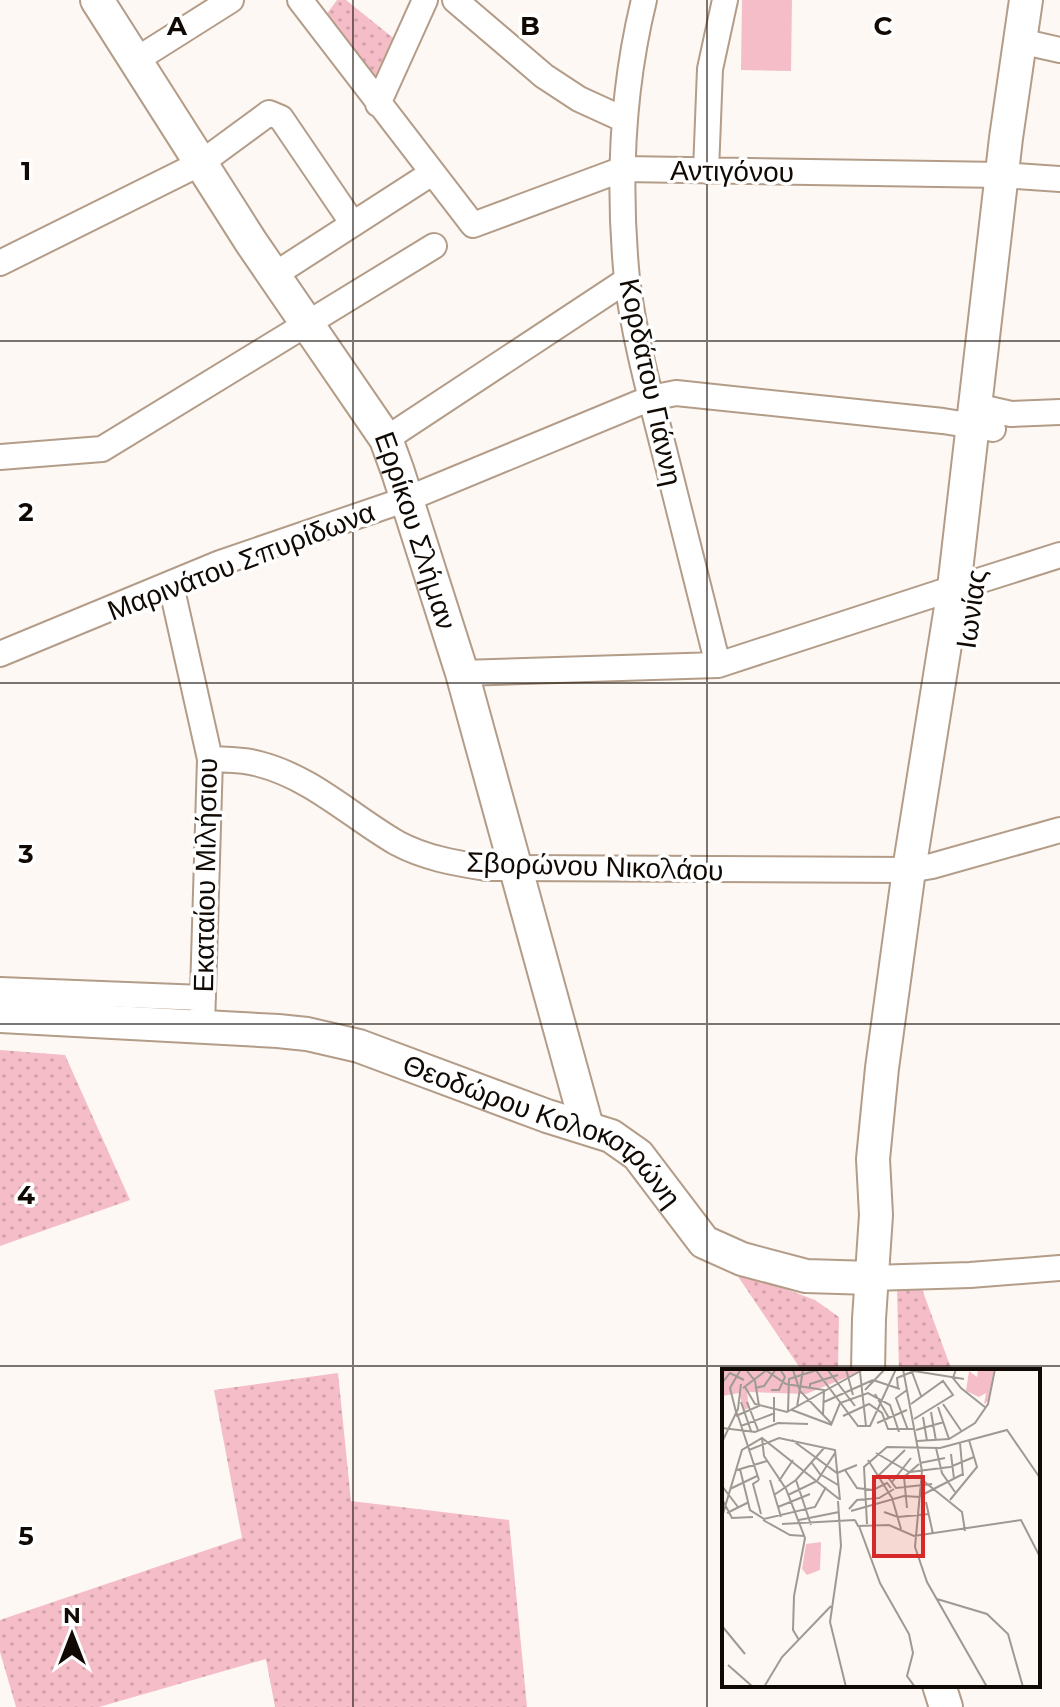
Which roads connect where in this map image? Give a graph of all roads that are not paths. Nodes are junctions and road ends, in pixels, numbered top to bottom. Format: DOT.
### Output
graph roads {
  1 [pos="97,0"];
  2 [pos="231,0"];
  3 [pos="300,0"];
  4 [pos="425,0"];
  5 [pos="455,0"];
  6 [pos="644,0"];
  7 [pos="725,0"];
  8 [pos="1026,0"];
  9 [pos="1049,0"];
  10 [pos="1040,45"];
  11 [pos="136,60"];
  12 [pos="378,104"];
  13 [pos="625,120"];
  14 [pos="201,163"];
  15 [pos="623,169"];
  16 [pos="706,171"];
  17 [pos="432,173"];
  18 [pos="1012,175"];
  19 [pos="1060,179"];
  20 [pos="353,224"];
  21 [pos="434,246"];
  22 [pos="0,263"];
  23 [pos="274,275"];
  24 [pos="627,280"];
  25 [pos="308,326"];
  26 [pos="651,398"];
  27 [pos="1060,412"];
  28 [pos="984,418"];
  29 [pos="386,439"];
  30 [pos="0,457"];
  31 [pos="407,499"];
  32 [pos="1060,555"];
  33 [pos="171,585"];
  34 [pos="965,585"];
  35 [pos="0,654"];
  36 [pos="718,665"];
  37 [pos="462,673"];
  38 [pos="210,759"];
  39 [pos="1060,830"];
  40 [pos="920,868"];
  41 [pos="517,869"];
  42 [pos="0,990"];
  43 [pos="203,1012"];
  44 [pos="0,1016"];
  45 [pos="587,1127"];
  46 [pos="1060,1268"];
  47 [pos="871,1278"];
  48 [pos="868,1369"];
  49 [pos="940,1687"];
  50 [pos="946,1707"];
  1 -- 11 [label="street, Ερρίκου Σλήμαν"];
  2 -- 11 [label="street"];
  3 -- 12 [label="street"];
  4 -- 12 [label="street"];
  5 -- 13 [label="street"];
  6 -- 13 [label="street, Κορδάτου Γιάννη"];
  7 -- 16 [label="street"];
  8 -- 10 [label="street, Ιωνίας"];
  9 -- 10 [label="street, Ιωνίας"];
  10 -- 18 [label="street, Ιωνίας"];
  11 -- 14 [label="street, Ερρίκου Σλήμαν"];
  12 -- 17 [label="street"];
  13 -- 15 [label="street, Κορδάτου Γιάννη"];
  14 -- 20 [label="street"];
  14 -- 22 [label="street"];
  14 -- 23 [label="street, Ερρίκου Σλήμαν"];
  15 -- 16 [label="street, Αντιγόνου"];
  15 -- 17 [label="street, Αντιγόνου"];
  15 -- 24 [label="street, Κορδάτου Γιάννη"];
  16 -- 18 [label="street, Αντιγόνου"];
  17 -- 20 [label="street"];
  18 -- 19 [label="street, Αντιγόνου"];
  18 -- 28 [label="street, Ιωνίας"];
  20 -- 23 [label="street"];
  21 -- 25 [label="street"];
  23 -- 25 [label="street, Ερρίκου Σλήμαν"];
  24 -- 26 [label="street, Κορδάτου Γιάννη"];
  24 -- 29 [label="street"];
  25 -- 29 [label="street, Ερρίκου Σλήμαν"];
  25 -- 30 [label="street"];
  26 -- 28 [label="street, Μαρινάτου Σπυρίδωνα"];
  26 -- 31 [label="street, Μαρινάτου Σπυρίδωνα"];
  26 -- 36 [label="street, Κορδάτου Γιάννη"];
  27 -- 28 [label="street, Μαρινάτου Σπυρίδωνα"];
  28 -- 34 [label="street, Ιωνίας"];
  29 -- 31 [label="street, Ερρίκου Σλήμαν"];
  31 -- 33 [label="street, Μαρινάτου Σπυρίδωνα"];
  31 -- 37 [label="street, Ερρίκου Σλήμαν"];
  32 -- 34 [label="street"];
  33 -- 35 [label="street, Μαρινάτου Σπυρίδωνα"];
  33 -- 38 [label="street, Εκαταίου Μιλήσιου"];
  34 -- 36 [label="street"];
  34 -- 40 [label="street, Ιωνίας"];
  36 -- 37 [label="street"];
  37 -- 41 [label="street, Ερρίκου Σλήμαν"];
  38 -- 41 [label="street, Σβορώνου Νικολάου"];
  38 -- 43 [label="street, Εκαταίου Μιλήσιου"];
  39 -- 40 [label="street, Σβορώνου Νικολάου"];
  40 -- 41 [label="street, Σβορώνου Νικολάου"];
  40 -- 47 [label="street, Ιωνίας"];
  41 -- 45 [label="street, Ερρίκου Σλήμαν"];
  42 -- 43 [label="street"];
  43 -- 44 [label="street, Θεοδώρου Κολοκοτρώνη"];
  43 -- 45 [label="street, Θεοδώρου Κολοκοτρώνη"];
  45 -- 47 [label="street, Θεοδώρου Κολοκοτρώνη"];
  46 -- 47 [label="street, Θεοδώρου Κολοκοτρώνη"];
  47 -- 48 [label="street, Ιωνίας"];
  49 -- 50 [label="street"];
}
